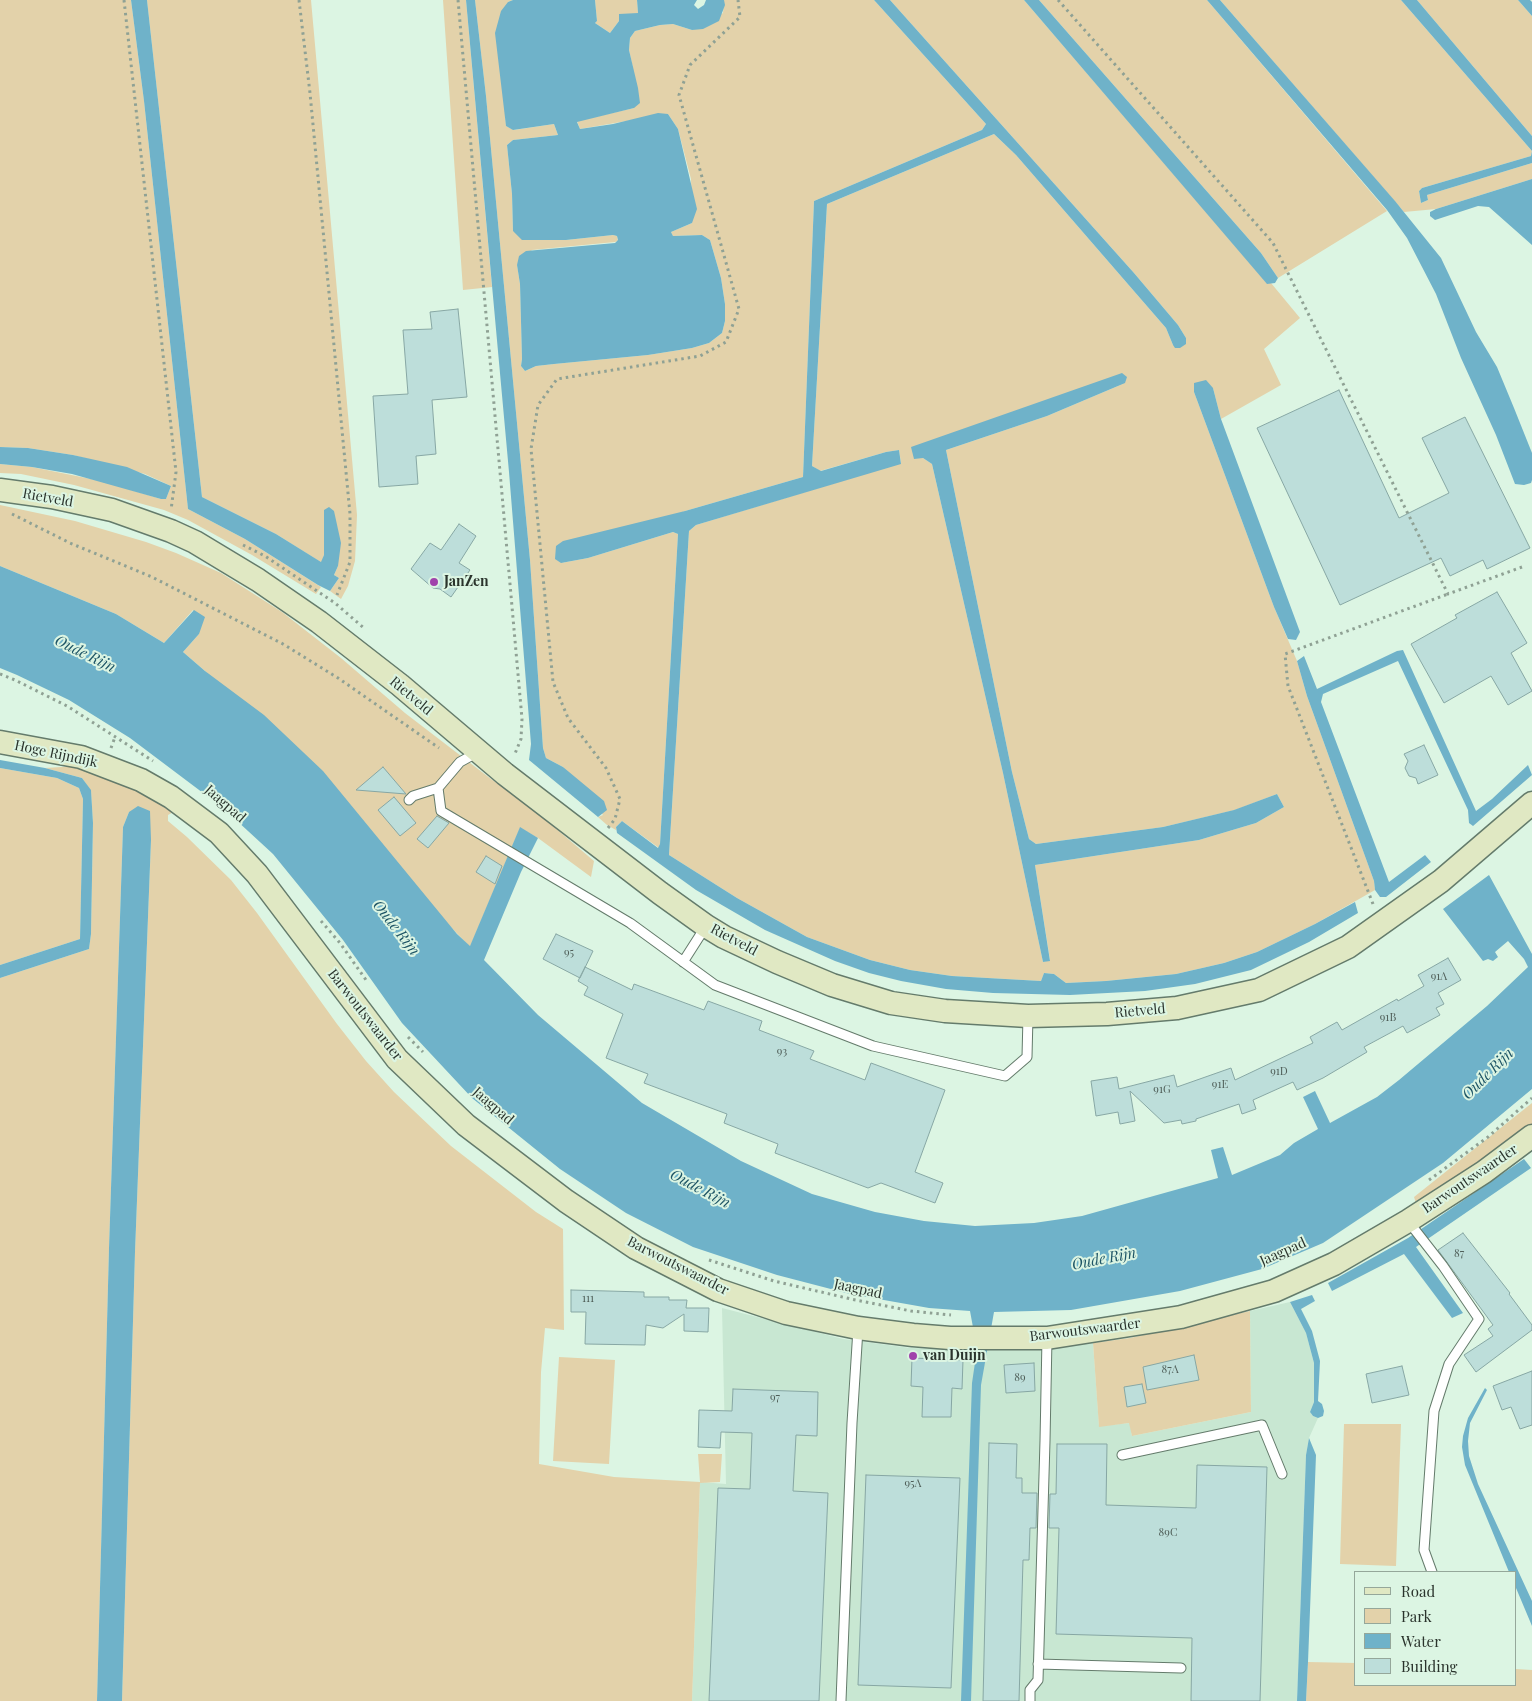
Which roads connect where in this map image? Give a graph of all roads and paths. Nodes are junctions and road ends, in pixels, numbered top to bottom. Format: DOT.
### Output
graph roads {
  1 [pos="124,0"];
  2 [pos="299,0"];
  3 [pos="458,0"];
  4 [pos="738,0"];
  5 [pos="1058,0"];
  6 [pos="0,490"];
  7 [pos="163,506"];
  8 [pos="11,514"];
  9 [pos="171,520"];
  10 [pos="240,543"];
  11 [pos="1522,567"];
  12 [pos="1448,594"];
  13 [pos="337,595"];
  14 [pos="369,633"];
  15 [pos="0,674"];
  16 [pos="0,742"];
  17 [pos="469,757"];
  18 [pos="159,766"];
  19 [pos="111,767"];
  20 [pos="505,774"];
  21 [pos="438,788"];
  22 [pos="409,800"];
  23 [pos="1532,803"];
  24 [pos="596,844"];
  25 [pos="316,915"];
  26 [pos="1380,924"];
  27 [pos="706,926"];
  28 [pos="684,962"];
  29 [pos="369,984"];
  30 [pos="1028,1016"];
  31 [pos="404,1032"];
  32 [pos="423,1053"];
  33 [pos="1532,1098"];
  34 [pos="1530,1142"];
  35 [pos="1427,1182"];
  36 [pos="1412,1225"];
  37 [pos="704,1258"];
  38 [pos="957,1316"];
  39 [pos="858,1328"];
  40 [pos="1047,1338"];
  41 [pos="1122,1456"];
  42 [pos="1282,1474"];
  43 [pos="1432,1571"];
  44 [pos="1038,1664"];
  45 [pos="1181,1668"];
  46 [pos="842,1701"];
  47 [pos="1030,1701"];
  1 -- 9 [label="path"];
  2 -- 13 [label="path"];
  3 -- 20 [label="path"];
  4 -- 24 [label="path"];
  5 -- 12 [label="path"];
  6 -- 9 [label="street, Rietveld"];
  7 -- 9 [label="path"];
  8 -- 17 [label="path"];
  9 -- 17 [label="street, Rietveld"];
  10 -- 14 [label="path"];
  11 -- 12 [label="path"];
  12 -- 26 [label="path"];
  15 -- 18 [label="path"];
  16 -- 19 [label="street, Hoge Rijndijk"];
  17 -- 20 [label="street, Rietveld"];
  17 -- 21 [label="lane"];
  19 -- 39 [label="street, Barwoutswaarder"];
  20 -- 24 [label="street, Rietveld"];
  21 -- 22 [label="lane"];
  21 -- 28 [label="lane"];
  23 -- 26 [label="street, Rietveld"];
  24 -- 27 [label="street, Rietveld"];
  25 -- 29 [label="path"];
  26 -- 30 [label="street, Rietveld"];
  27 -- 28 [label="lane"];
  27 -- 30 [label="street, Rietveld"];
  28 -- 30 [label="lane"];
  31 -- 32 [label="path"];
  33 -- 35 [label="path"];
  34 -- 36 [label="street, Barwoutswaarder"];
  36 -- 40 [label="street, Barwoutswaarder"];
  36 -- 43 [label="lane"];
  37 -- 38 [label="path, Jaagpad"];
  39 -- 40 [label="street, Barwoutswaarder"];
  39 -- 46 [label="lane"];
  40 -- 44 [label="lane"];
  41 -- 42 [label="lane"];
  44 -- 45 [label="lane"];
  44 -- 47 [label="lane"];
}
